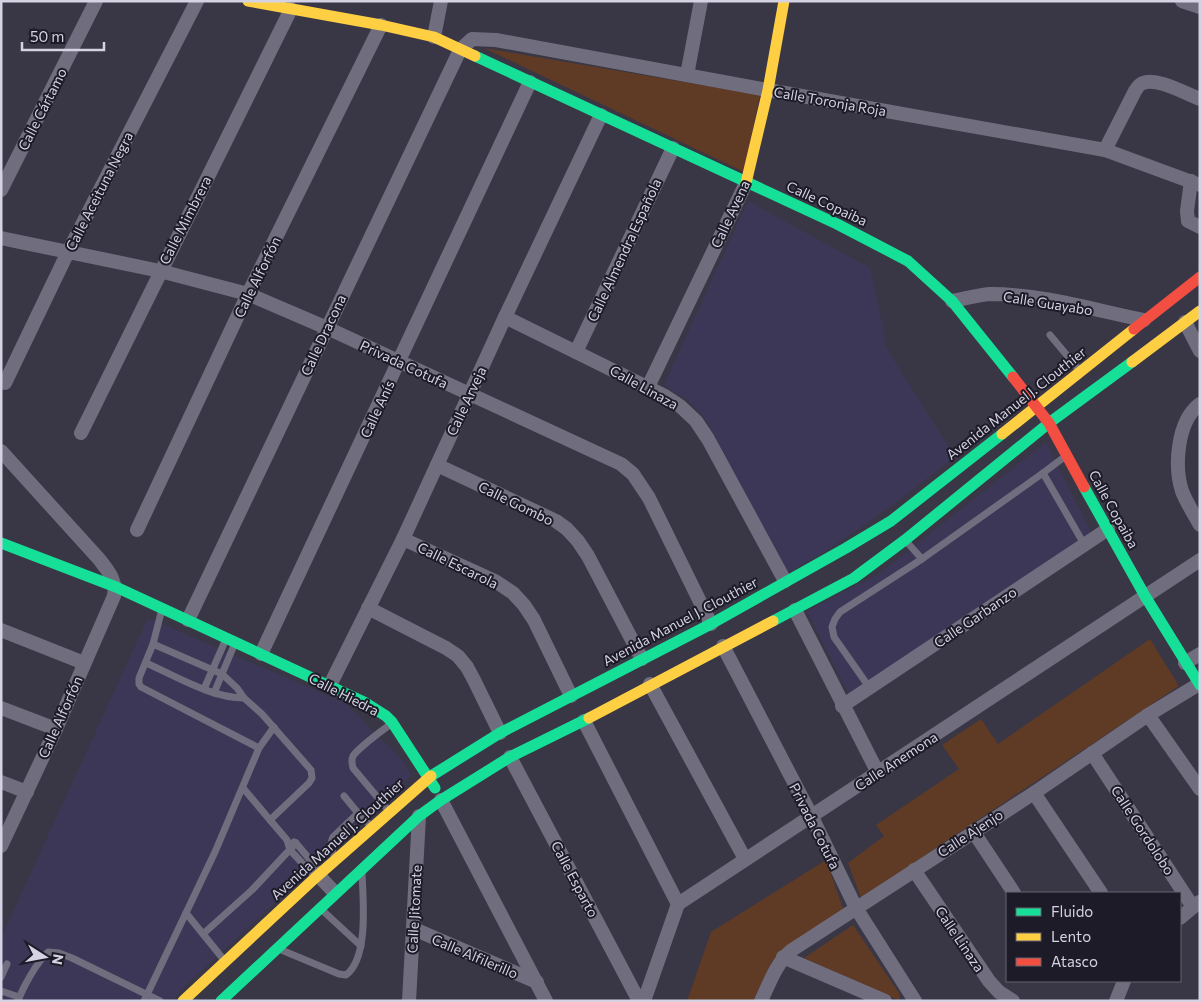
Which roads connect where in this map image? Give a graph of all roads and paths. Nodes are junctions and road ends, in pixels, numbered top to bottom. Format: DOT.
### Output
graph roads {
  1 [pos="96,1"];
  2 [pos="197,1"];
  3 [pos="248,1"];
  4 [pos="441,1"];
  5 [pos="701,1"];
  6 [pos="784,1"];
  7 [pos="1183,1"];
  8 [pos="1200,7"];
  9 [pos="291,9"];
  10 [pos="381,25"];
  11 [pos="434,37"];
  12 [pos="460,50"];
  13 [pos="687,75"];
  14 [pos="530,82"];
  15 [pos="768,90"];
  16 [pos="1200,99"];
  17 [pos="601,115"];
  18 [pos="673,148"];
  19 [pos="1106,150"];
  20 [pos="746,183"];
  21 [pos="1195,183"];
  22 [pos="1,190"];
  23 [pos="1200,227"];
  24 [pos="1,238"];
  25 [pos="68,252"];
  26 [pos="160,271"];
  27 [pos="1200,276"];
  28 [pos="248,294"];
  29 [pos="952,301"];
  30 [pos="1200,311"];
  31 [pos="505,317"];
  32 [pos="1144,320"];
  33 [pos="1185,322"];
  34 [pos="327,328"];
  35 [pos="1050,335"];
  36 [pos="1200,351"];
  37 [pos="576,352"];
  38 [pos="399,361"];
  39 [pos="1080,371"];
  40 [pos="5,383"];
  41 [pos="648,387"];
  42 [pos="470,394"];
  43 [pos="1200,404"];
  44 [pos="1036,406"];
  45 [pos="1049,423"];
  46 [pos="81,433"];
  47 [pos="1,451"];
  48 [pos="1067,455"];
  49 [pos="437,465"];
  50 [pos="1043,472"];
  51 [pos="1200,525"];
  52 [pos="1108,529"];
  53 [pos="137,530"];
  54 [pos="898,530"];
  55 [pos="403,539"];
  56 [pos="1,543"];
  57 [pos="1084,544"];
  58 [pos="922,558"];
  59 [pos="1200,560"];
  60 [pos="785,581"];
  61 [pos="116,587"];
  62 [pos="1145,596"];
  63 [pos="368,608"];
  64 [pos="162,609"];
  65 [pos="795,610"];
  66 [pos="188,620"];
  67 [pos="711,624"];
  68 [pos="1,630"];
  69 [pos="231,641"];
  70 [pos="153,644"];
  71 [pos="723,646"];
  72 [pos="261,654"];
  73 [pos="1200,654"];
  74 [pos="642,659"];
  75 [pos="84,663"];
  76 [pos="146,663"];
  77 [pos="1185,663"];
  78 [pos="213,670"];
  79 [pos="222,674"];
  80 [pos="650,684"];
  81 [pos="1199,684"];
  82 [pos="330,685"];
  83 [pos="869,687"];
  84 [pos="204,689"];
  85 [pos="214,693"];
  86 [pos="571,696"];
  87 [pos="244,698"];
  88 [pos="842,706"];
  89 [pos="1,708"];
  90 [pos="1148,715"];
  91 [pos="584,721"];
  92 [pos="392,722"];
  93 [pos="274,727"];
  94 [pos="56,729"];
  95 [pos="500,733"];
  96 [pos="260,748"];
  97 [pos="1092,753"];
  98 [pos="510,757"];
  99 [pos="878,773"];
  100 [pos="429,777"];
  101 [pos="1,782"];
  102 [pos="243,788"];
  103 [pos="1200,789"];
  104 [pos="26,792"];
  105 [pos="1034,793"];
  106 [pos="344,796"];
  107 [pos="441,800"];
  108 [pos="390,812"];
  109 [pos="358,813"];
  110 [pos="811,815"];
  111 [pos="419,816"];
  112 [pos="270,820"];
  113 [pos="373,827"];
  114 [pos="973,831"];
  115 [pos="287,840"];
  116 [pos="296,843"];
  117 [pos="1,846"];
  118 [pos="290,850"];
  119 [pos="336,859"];
  120 [pos="745,859"];
  121 [pos="362,870"];
  122 [pos="914,870"];
  123 [pos="318,875"];
  124 [pos="1013,892"];
  125 [pos="1100,892"];
  126 [pos="336,894"];
  127 [pos="678,904"];
  128 [pos="1197,904"];
  129 [pos="320,908"];
  130 [pos="856,908"];
  131 [pos="186,913"];
  132 [pos="1181,917"];
  133 [pos="414,929"];
  134 [pos="203,934"];
  135 [pos="361,946"];
  136 [pos="278,948"];
  137 [pos="783,957"];
  138 [pos="224,960"];
  139 [pos="7,964"];
  140 [pos="1,977"];
  141 [pos="537,982"];
  142 [pos="1124,982"];
  143 [pos="1,991"];
  144 [pos="146,998"];
  145 [pos="19,999"];
  146 [pos="160,1001"];
  147 [pos="183,1001"];
  148 [pos="221,1001"];
  149 [pos="409,1001"];
  150 [pos="546,1001"];
  151 [pos="639,1001"];
  152 [pos="644,1001"];
  153 [pos="761,1001"];
  154 [pos="885,1001"];
  155 [pos="915,1001"];
  156 [pos="1013,1001"];
  157 [pos="1116,1001"];
  1 -- 22 [label="street, Calle Cártamo"];
  2 -- 25 [label="street, Calle Aceituna Negra"];
  3 -- 9 [label="main road, Calle Copaiba"];
  4 -- 11 [label="street"];
  5 -- 13 [label="street"];
  6 -- 15 [label="main road, Calle Avena"];
  7 -- 8 [label="street"];
  9 -- 10 [label="main road, Calle Copaiba"];
  9 -- 26 [label="street, Calle Mimbrera"];
  10 -- 11 [label="main road, Calle Copaiba"];
  10 -- 28 [label="street, Calle Alforfón"];
  11 -- 12 [label="main road, Calle Copaiba"];
  12 -- 13 [label="street, Calle Toronja Roja"];
  12 -- 14 [label="main road, Calle Copaiba"];
  12 -- 34 [label="street, Calle Dracona"];
  13 -- 15 [label="street, Calle Toronja Roja"];
  14 -- 17 [label="main road, Calle Copaiba"];
  14 -- 38 [label="street, Calle Anís"];
  15 -- 19 [label="street, Calle Toronja Roja"];
  15 -- 20 [label="main road, Calle Avena"];
  16 -- 19 [label="street"];
  17 -- 18 [label="main road, Calle Copaiba"];
  17 -- 31 [label="street, Calle Arveja"];
  18 -- 20 [label="main road, Calle Copaiba"];
  18 -- 37 [label="street, Calle Almendra Española"];
  19 -- 21 [label="street, Calle Toronja Roja"];
  20 -- 29 [label="main road, Calle Copaiba"];
  20 -- 41 [label="street, Calle Avena"];
  21 -- 23 [label="street"];
  24 -- 25 [label="street, Privada Cotufa"];
  25 -- 26 [label="street, Privada Cotufa"];
  25 -- 40 [label="street, Calle Aceituna Negra"];
  26 -- 28 [label="street, Privada Cotufa"];
  26 -- 46 [label="street, Calle Mimbrera"];
  27 -- 32 [label="main road, Avenida Manuel J. Clouthier"];
  28 -- 34 [label="street, Privada Cotufa"];
  28 -- 53 [label="street, Calle Alforfón"];
  29 -- 32 [label="street, Calle Guayabo"];
  29 -- 44 [label="main road, Calle Copaiba"];
  30 -- 33 [label="main road, Avenida Manuel J. Clouthier"];
  31 -- 37 [label="street, Calle Linaza"];
  31 -- 42 [label="street, Calle Arveja"];
  32 -- 39 [label="main road, Avenida Manuel J. Clouthier"];
  33 -- 36 [label="street"];
  33 -- 45 [label="main road, Avenida Manuel J. Clouthier"];
  34 -- 38 [label="street, Privada Cotufa"];
  34 -- 66 [label="street, Calle Dracona"];
  35 -- 39 [label="lane"];
  37 -- 41 [label="street, Calle Linaza"];
  38 -- 42 [label="street, Privada Cotufa"];
  38 -- 72 [label="street, Calle Anís"];
  39 -- 44 [label="main road, Avenida Manuel J. Clouthier"];
  41 -- 60 [label="street, Calle Linaza"];
  42 -- 49 [label="street, Calle Arveja"];
  42 -- 67 [label="street, Privada Cotufa"];
  43 -- 51 [label="street"];
  44 -- 45 [label="main road, Calle Copaiba"];
  44 -- 54 [label="main road, Avenida Manuel J. Clouthier"];
  45 -- 48 [label="main road, Calle Copaiba"];
  45 -- 54 [label="main road, Avenida Manuel J. Clouthier"];
  47 -- 61 [label="street"];
  48 -- 50 [label="lane"];
  48 -- 52 [label="main road, Calle Copaiba"];
  49 -- 55 [label="street, Calle Arveja"];
  49 -- 74 [label="street, Calle Gombo"];
  50 -- 57 [label="lane"];
  50 -- 58 [label="lane"];
  52 -- 57 [label="street, Calle Garbanzo"];
  52 -- 62 [label="main road, Calle Copaiba"];
  54 -- 58 [label="lane"];
  54 -- 60 [label="main road, Avenida Manuel J. Clouthier"];
  54 -- 65 [label="main road, Avenida Manuel J. Clouthier"];
  55 -- 63 [label="street, Calle Arveja"];
  55 -- 86 [label="street, Calle Escarola"];
  56 -- 61 [label="main road, Calle Hiedra"];
  57 -- 83 [label="street, Calle Garbanzo"];
  58 -- 83 [label="lane"];
  59 -- 62 [label="street, Calle Anemona"];
  60 -- 67 [label="main road, Avenida Manuel J. Clouthier"];
  61 -- 64 [label="main road, Calle Hiedra"];
  61 -- 75 [label="street, Calle Alforfón"];
  62 -- 77 [label="main road, Calle Copaiba"];
  62 -- 99 [label="street, Calle Anemona"];
  63 -- 82 [label="street, Calle Arveja"];
  63 -- 95 [label="street"];
  64 -- 66 [label="main road, Calle Hiedra"];
  64 -- 70 [label="lane"];
  65 -- 71 [label="main road, Avenida Manuel J. Clouthier"];
  65 -- 88 [label="street"];
  66 -- 69 [label="main road, Calle Hiedra"];
  67 -- 74 [label="main road, Avenida Manuel J. Clouthier"];
  68 -- 75 [label="street"];
  69 -- 72 [label="main road, Calle Hiedra"];
  69 -- 78 [label="lane"];
  69 -- 79 [label="lane"];
  70 -- 76 [label="lane"];
  70 -- 78 [label="lane"];
  71 -- 80 [label="main road, Avenida Manuel J. Clouthier"];
  71 -- 110 [label="street, Privada Cotufa"];
  72 -- 82 [label="main road, Calle Hiedra"];
  73 -- 77 [label="street"];
  74 -- 86 [label="main road, Avenida Manuel J. Clouthier"];
  75 -- 94 [label="street, Calle Alforfón"];
  76 -- 84 [label="lane"];
  76 -- 96 [label="lane"];
  77 -- 81 [label="main road, Calle Copaiba"];
  78 -- 79 [label="lane"];
  78 -- 84 [label="lane"];
  79 -- 85 [label="lane"];
  79 -- 87 [label="lane"];
  80 -- 91 [label="main road, Avenida Manuel J. Clouthier"];
  80 -- 120 [label="street"];
  81 -- 90 [label="street, Calle Ajenjo"];
  82 -- 92 [label="main road, Calle Hiedra"];
  83 -- 88 [label="street, Calle Garbanzo"];
  84 -- 85 [label="lane"];
  85 -- 87 [label="lane"];
  86 -- 95 [label="main road, Avenida Manuel J. Clouthier"];
  87 -- 93 [label="lane"];
  88 -- 99 [label="street"];
  89 -- 94 [label="street"];
  90 -- 97 [label="street, Calle Ajenjo"];
  90 -- 103 [label="street"];
  91 -- 98 [label="main road, Avenida Manuel J. Clouthier"];
  91 -- 127 [label="street"];
  92 -- 100 [label="main road, Calle Hiedra"];
  92 -- 108 [label="lane"];
  93 -- 96 [label="lane"];
  93 -- 112 [label="lane"];
  94 -- 104 [label="street, Calle Alforfón"];
  95 -- 100 [label="main road, Avenida Manuel J. Clouthier"];
  96 -- 102 [label="lane"];
  97 -- 105 [label="street, Calle Ajenjo"];
  97 -- 128 [label="street, Calle Gordolobo"];
  98 -- 107 [label="main road, Avenida Manuel J. Clouthier"];
  98 -- 151 [label="street, Calle Esparto"];
  99 -- 110 [label="street, Calle Anemona"];
  100 -- 107 [label="main road, Calle Hiedra"];
  100 -- 108 [label="main road, Avenida Manuel J. Clouthier"];
  101 -- 104 [label="street"];
  102 -- 112 [label="lane"];
  102 -- 131 [label="lane"];
  104 -- 117 [label="street, Calle Alforfón"];
  105 -- 114 [label="street, Calle Ajenjo"];
  105 -- 125 [label="street"];
  106 -- 109 [label="lane"];
  107 -- 111 [label="main road, Avenida Manuel J. Clouthier"];
  107 -- 141 [label="street, Calle Hiedra"];
  108 -- 113 [label="main road, Avenida Manuel J. Clouthier"];
  109 -- 113 [label="lane"];
  109 -- 119 [label="lane"];
  110 -- 120 [label="street, Calle Anemona"];
  110 -- 130 [label="street, Privada Cotufa"];
  111 -- 121 [label="main road, Avenida Manuel J. Clouthier"];
  111 -- 133 [label="street, Calle Jitomate"];
  112 -- 115 [label="lane"];
  113 -- 119 [label="main road, Avenida Manuel J. Clouthier"];
  114 -- 122 [label="street, Calle Ajenjo"];
  114 -- 124 [label="street"];
  115 -- 116 [label="lane"];
  115 -- 118 [label="lane"];
  116 -- 118 [label="lane"];
  116 -- 123 [label="lane"];
  118 -- 123 [label="lane"];
  118 -- 134 [label="lane"];
  119 -- 123 [label="main road, Avenida Manuel J. Clouthier"];
  120 -- 127 [label="street, Calle Anemona"];
  121 -- 126 [label="main road, Avenida Manuel J. Clouthier"];
  121 -- 135 [label="lane"];
  122 -- 130 [label="street, Calle Ajenjo"];
  122 -- 156 [label="street, Calle Linaza"];
  123 -- 126 [label="lane"];
  123 -- 138 [label="main road, Avenida Manuel J. Clouthier"];
  126 -- 129 [label="main road, Avenida Manuel J. Clouthier"];
  127 -- 152 [label="street"];
  128 -- 132 [label="street"];
  129 -- 135 [label="lane"];
  129 -- 136 [label="main road, Avenida Manuel J. Clouthier"];
  130 -- 137 [label="street, Calle Ajenjo"];
  130 -- 155 [label="street, Privada Cotufa"];
  131 -- 134 [label="lane"];
  131 -- 144 [label="lane"];
  133 -- 141 [label="street, Calle Alfilerillo"];
  133 -- 149 [label="street, Calle Jitomate"];
  134 -- 138 [label="lane"];
  135 -- 136 [label="lane"];
  136 -- 148 [label="main road, Avenida Manuel J. Clouthier"];
  137 -- 153 [label="street, Calle Ajenjo"];
  137 -- 154 [label="street"];
  138 -- 147 [label="main road, Avenida Manuel J. Clouthier"];
  139 -- 140 [label="lane"];
  141 -- 150 [label="street, Calle Hiedra"];
  142 -- 157 [label="street"];
  143 -- 145 [label="lane"];
  144 -- 145 [label="lane"];
  144 -- 146 [label="lane"];
}
